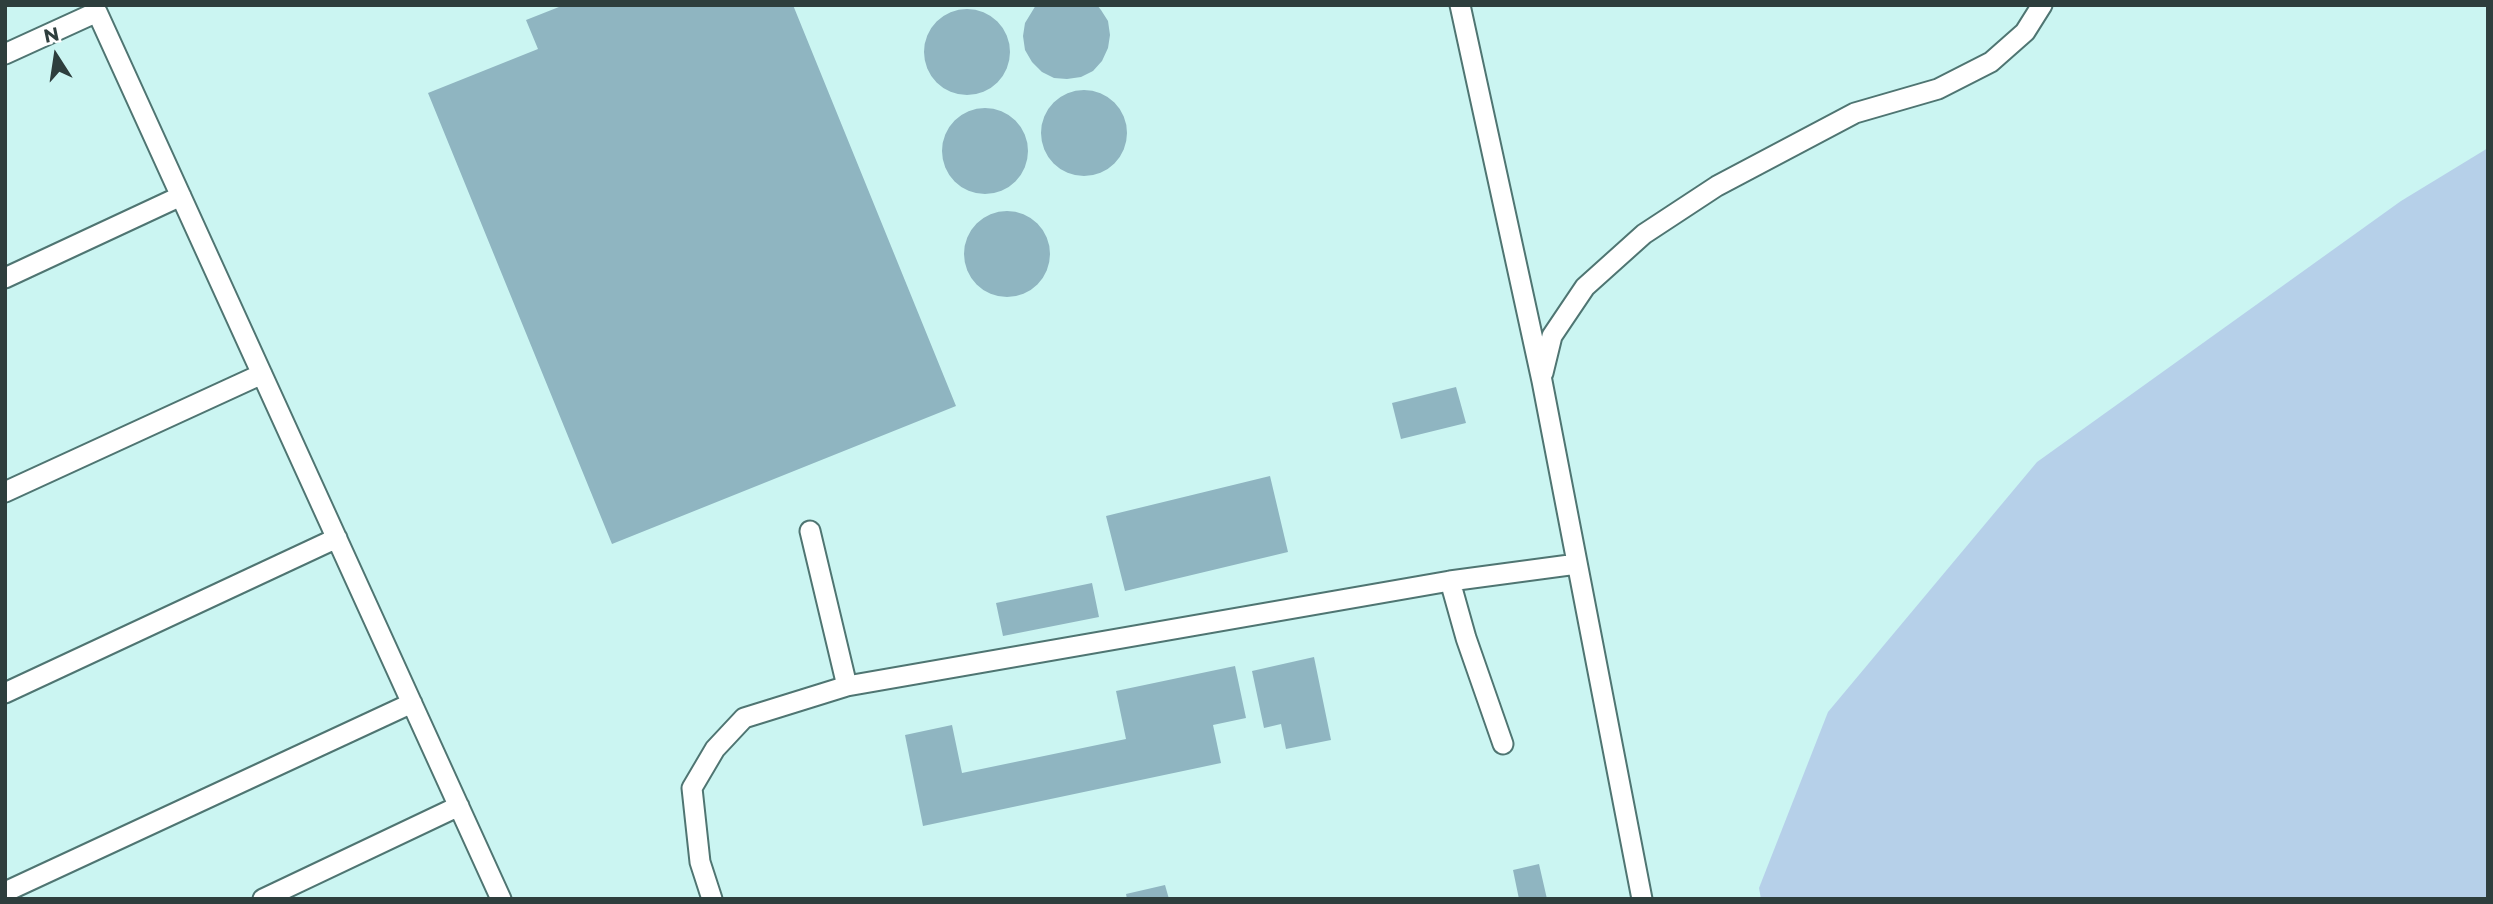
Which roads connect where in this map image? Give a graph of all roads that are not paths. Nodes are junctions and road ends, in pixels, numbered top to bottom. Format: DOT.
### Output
graph roads {
  1 [pos="1460,5"];
  2 [pos="2042,5"];
  3 [pos="5,54"];
  4 [pos="181,196"];
  5 [pos="5,278"];
  6 [pos="262,374"];
  7 [pos="1542,381"];
  8 [pos="5,492"];
  9 [pos="810,531"];
  10 [pos="337,538"];
  11 [pos="1577,564"];
  12 [pos="1450,581"];
  13 [pos="847,686"];
  14 [pos="5,693"];
  15 [pos="412,703"];
  16 [pos="1503,744"];
  17 [pos="459,806"];
  18 [pos="5,892"];
  19 [pos="263,899"];
  20 [pos="501,899"];
  21 [pos="712,899"];
  22 [pos="1642,899"];
  1 -- 7 [label="lane"];
  2 -- 7 [label="lane"];
  3 -- 4 [label="lane"];
  4 -- 5 [label="lane"];
  4 -- 6 [label="lane"];
  6 -- 8 [label="lane"];
  6 -- 10 [label="lane"];
  7 -- 11 [label="lane"];
  9 -- 13 [label="lane"];
  10 -- 14 [label="lane"];
  10 -- 15 [label="lane"];
  11 -- 12 [label="lane"];
  11 -- 22 [label="lane"];
  12 -- 13 [label="lane"];
  12 -- 16 [label="lane"];
  13 -- 21 [label="lane"];
  15 -- 17 [label="lane"];
  15 -- 18 [label="lane"];
  17 -- 19 [label="lane"];
  17 -- 20 [label="lane"];
}
